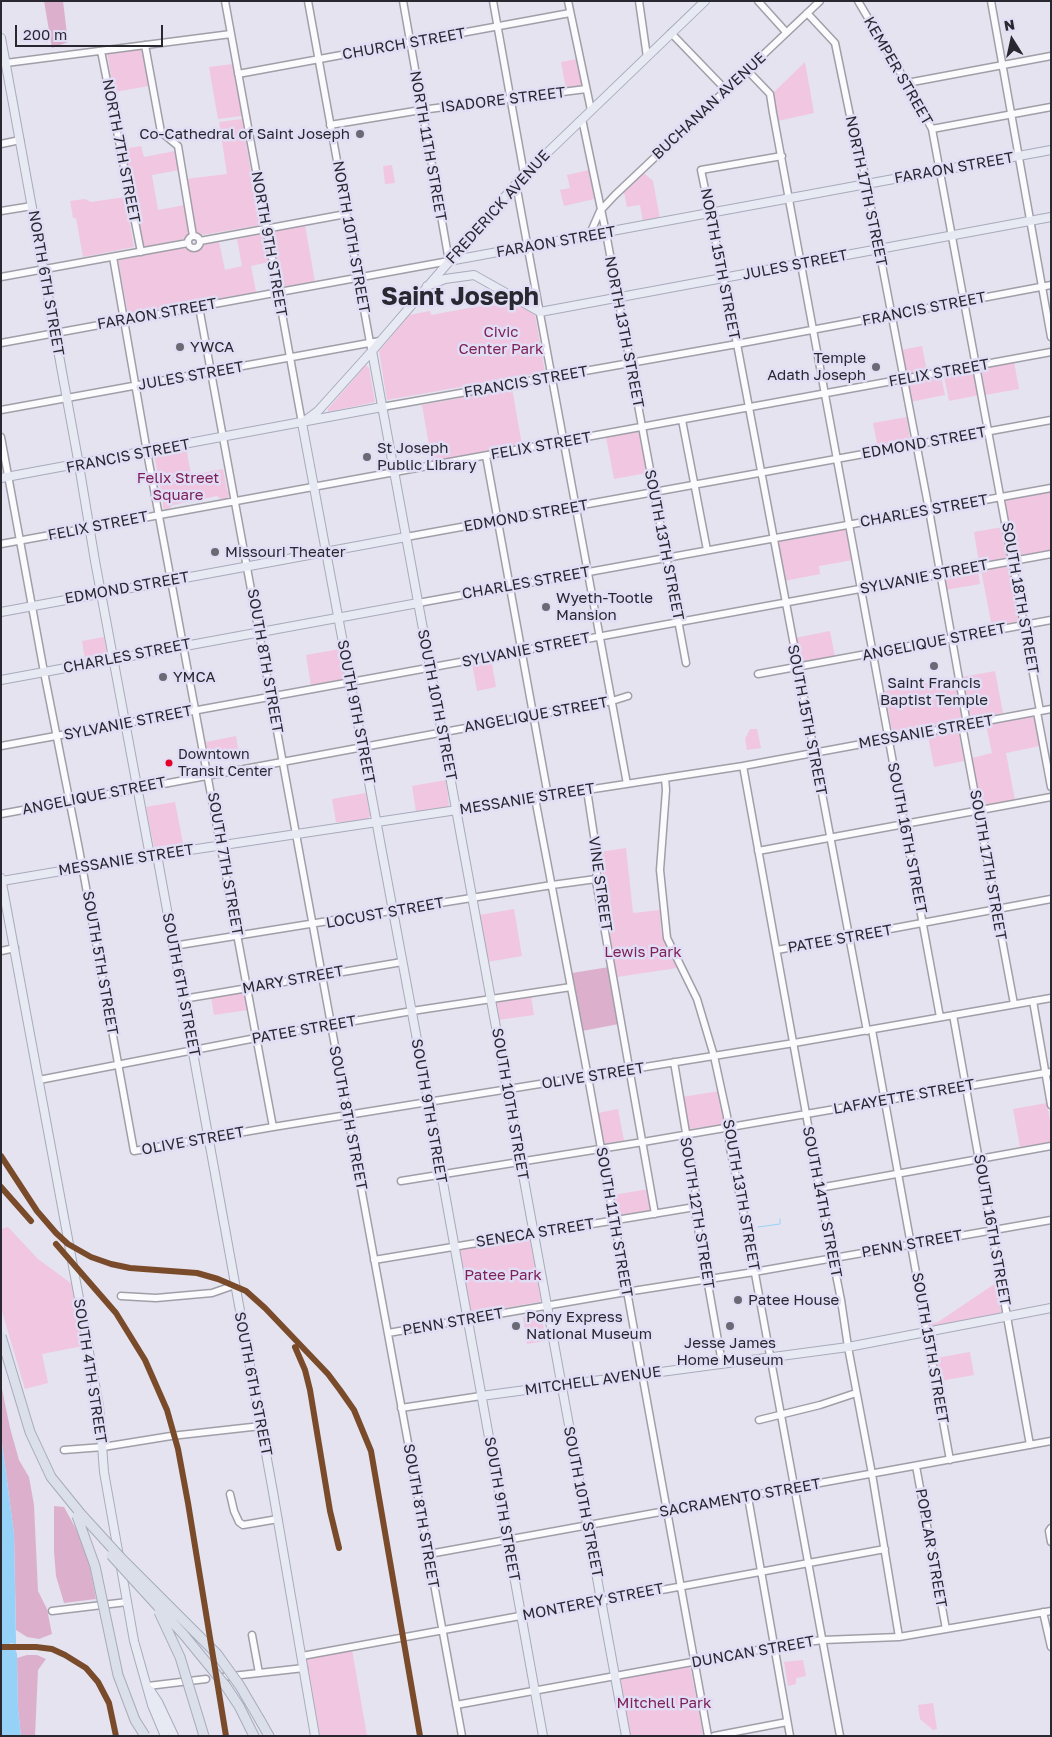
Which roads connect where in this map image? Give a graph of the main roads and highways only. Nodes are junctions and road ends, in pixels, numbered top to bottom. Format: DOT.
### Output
graph roads {
  1 [pos="705,1"];
  2 [pos="1,38"];
  3 [pos="5,76"];
  4 [pos="1051,150"];
  5 [pos="1051,217"];
  6 [pos="449,261"];
  7 [pos="427,286"];
  8 [pos="371,347"];
  9 [pos="382,407"];
  10 [pos="302,423"];
  11 [pos="79,465"];
  12 [pos="394,472"];
  13 [pos="5,478"];
  14 [pos="313,486"];
  15 [pos="90,527"];
  16 [pos="406,537"];
  17 [pos="325,552"];
  18 [pos="101,593"];
  19 [pos="418,603"];
  20 [pos="1,612"];
  21 [pos="338,617"];
  22 [pos="114,658"];
  23 [pos="1,680"];
  24 [pos="457,810"];
  25 [pos="377,822"];
  26 [pos="154,855"];
  27 [pos="1,880"];
  28 [pos="1051,1308"];
  29 [pos="1,1336"];
  30 [pos="562,1385"];
  31 [pos="481,1396"];
  32 [pos="77,1516"];
  33 [pos="140,1576"];
  34 [pos="148,1686"];
  35 [pos="252,1733"];
  36 [pos="145,1736"];
  37 [pos="165,1736"];
  38 [pos="174,1736"];
  39 [pos="204,1736"];
  40 [pos="268,1736"];
  41 [pos="315,1736"];
  42 [pos="543,1736"];
  43 [pos="626,1736"];
  1 -- 6 [label="main road, FREDERICK AVENUE"];
  2 -- 3 [label="main road, NORTH 6TH STREET"];
  3 -- 11 [label="main road, NORTH 6TH STREET"];
  4 -- 6 [label="main road, FARAON STREET"];
  5 -- 7 [label="main road, JULES STREET"];
  6 -- 7 [label="main road, FREDERICK AVENUE"];
  7 -- 8 [label="main road, FREDERICK AVENUE"];
  8 -- 9 [label="main road, NORTH 10TH STREET"];
  8 -- 10 [label="main road, FREDERICK AVENUE"];
  9 -- 10 [label="main road, FRANCIS STREET"];
  9 -- 12 [label="main road, NORTH 10TH STREET"];
  10 -- 11 [label="main road, FRANCIS STREET"];
  10 -- 14 [label="main road, NORTH 9TH STREET"];
  11 -- 13 [label="main road, FRANCIS STREET"];
  11 -- 15 [label="main road, NORTH 6TH STREET"];
  12 -- 16 [label="main road, SOUTH 10TH STREET"];
  14 -- 17 [label="main road, SOUTH 9TH STREET"];
  15 -- 18 [label="main road, SOUTH 6TH STREET"];
  16 -- 17 [label="main road, EDMOND STREET"];
  16 -- 19 [label="main road, SOUTH 10TH STREET"];
  17 -- 18 [label="main road, EDMOND STREET"];
  17 -- 21 [label="main road, SOUTH 9TH STREET"];
  18 -- 20 [label="main road, EDMOND STREET"];
  18 -- 22 [label="main road, SOUTH 6TH STREET"];
  19 -- 21 [label="main road, CHARLES STREET"];
  19 -- 24 [label="main road, SOUTH 10TH STREET"];
  21 -- 22 [label="main road, CHARLES STREET"];
  21 -- 25 [label="main road, SOUTH 9TH STREET"];
  22 -- 23 [label="main road, CHARLES STREET"];
  22 -- 26 [label="main road, SOUTH 6TH STREET"];
  24 -- 25 [label="main road, MESSANIE STREET"];
  24 -- 30 [label="main road, SOUTH 10TH STREET"];
  25 -- 26 [label="main road, MESSANIE STREET"];
  25 -- 31 [label="main road, SOUTH 9TH STREET"];
  26 -- 27 [label="main road, MESSANIE STREET"];
  26 -- 41 [label="main road, SOUTH 6TH STREET"];
  27 -- 34 [label="main road, SOUTH 4TH STREET"];
  28 -- 30 [label="main road, MITCHELL AVENUE"];
  29 -- 32 [label="highway, bridge"];
  29 -- 33 [label="highway, bridge"];
  30 -- 31 [label="main road, MITCHELL AVENUE"];
  30 -- 43 [label="main road, SOUTH 10TH STREET"];
  31 -- 42 [label="main road, SOUTH 9TH STREET"];
  32 -- 35 [label="highway, bridge"];
  32 -- 36 [label="highway, bridge"];
  33 -- 39 [label="highway, bridge"];
  33 -- 40 [label="highway, bridge"];
  34 -- 37 [label="main road"];
  34 -- 38 [label="main road"];
}
